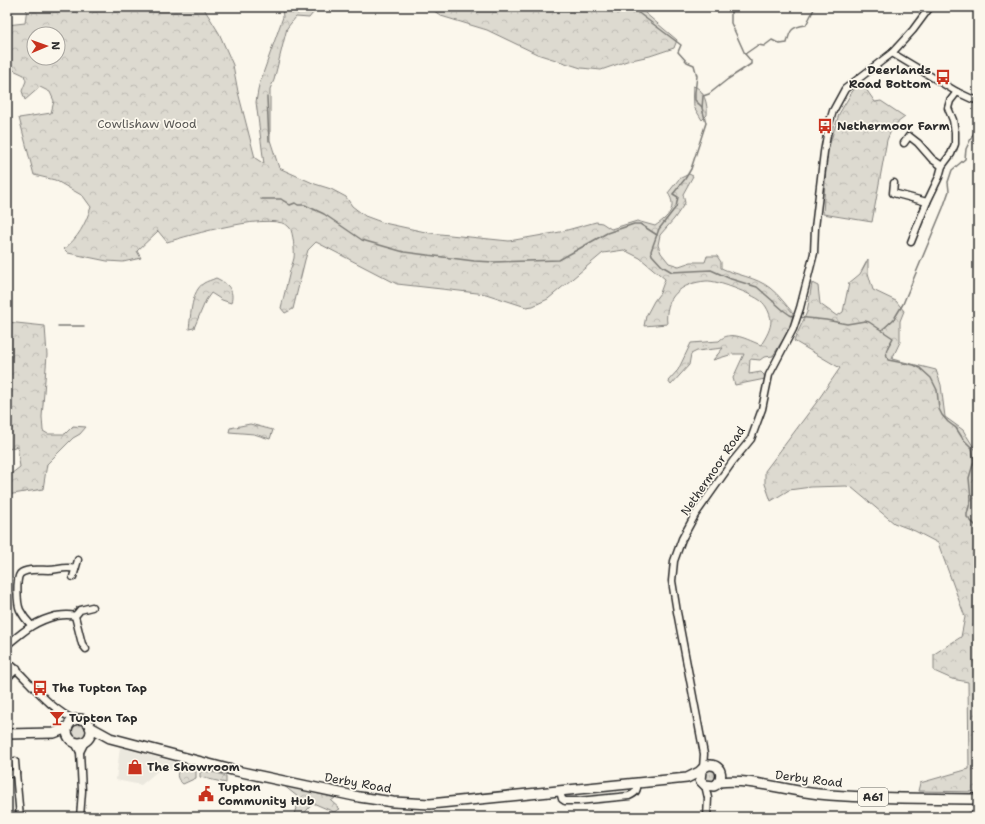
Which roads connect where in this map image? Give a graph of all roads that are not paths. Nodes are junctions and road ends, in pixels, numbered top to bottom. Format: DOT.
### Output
graph roads {
  1 [pos="930,7"];
  2 [pos="892,53"];
  3 [pos="957,92"];
  4 [pos="978,100"];
  5 [pos="904,143"];
  6 [pos="942,166"];
  7 [pos="894,183"];
  8 [pos="927,202"];
  9 [pos="911,242"];
  10 [pos="78,560"];
  11 [pos="14,569"];
  12 [pos="75,569"];
  13 [pos="20,574"];
  14 [pos="73,577"];
  15 [pos="92,607"];
  16 [pos="75,616"];
  17 [pos="31,626"];
  18 [pos="7,645"];
  19 [pos="75,649"];
  20 [pos="7,661"];
  21 [pos="17,669"];
  22 [pos="7,678"];
  23 [pos="70,724"];
  24 [pos="90,727"];
  25 [pos="54,733"];
  26 [pos="7,734"];
  27 [pos="110,738"];
  28 [pos="73,741"];
  29 [pos="87,741"];
  30 [pos="80,752"];
  31 [pos="15,761"];
  32 [pos="705,768"];
  33 [pos="721,772"];
  34 [pos="16,773"];
  35 [pos="7,774"];
  36 [pos="687,778"];
  37 [pos="734,780"];
  38 [pos="710,784"];
  39 [pos="978,800"];
  40 [pos="20,817"];
  41 [pos="80,817"];
  42 [pos="707,817"];
  1 -- 2 [label="street, Nethermoor Road"];
  2 -- 3 [label="street"];
  2 -- 32 [label="street, Nethermoor Road"];
  3 -- 4 [label="street"];
  3 -- 6 [label="street"];
  5 -- 6 [label="street"];
  6 -- 8 [label="street"];
  7 -- 8 [label="street"];
  8 -- 9 [label="street"];
  10 -- 12 [label="street"];
  11 -- 13 [label="street"];
  12 -- 13 [label="street"];
  12 -- 14 [label="street"];
  13 -- 17 [label="street"];
  15 -- 16 [label="street"];
  16 -- 17 [label="street"];
  16 -- 19 [label="street"];
  17 -- 18 [label="street"];
  20 -- 21 [label="street"];
  21 -- 22 [label="street"];
  21 -- 23 [label="street"];
  23 -- 24 [label="highway"];
  23 -- 25 [label="highway"];
  23 -- 28 [label="highway"];
  24 -- 27 [label="highway, Derby Road / A61"];
  24 -- 29 [label="highway"];
  25 -- 26 [label="highway"];
  25 -- 28 [label="highway"];
  27 -- 29 [label="highway, Derby Road / A61"];
  27 -- 36 [label="highway, Derby Road / A61"];
  28 -- 29 [label="highway"];
  28 -- 30 [label="street"];
  29 -- 30 [label="street"];
  30 -- 41 [label="street"];
  31 -- 34 [label="street"];
  32 -- 33 [label="highway"];
  32 -- 36 [label="highway, A61"];
  32 -- 38 [label="highway"];
  33 -- 37 [label="highway, Derby Road / A61"];
  33 -- 38 [label="highway"];
  34 -- 35 [label="street"];
  34 -- 40 [label="street"];
  36 -- 38 [label="highway, A61"];
  37 -- 38 [label="highway, Derby Road / A61"];
  37 -- 39 [label="highway, Derby Road / A61"];
  38 -- 42 [label="street"];
}
